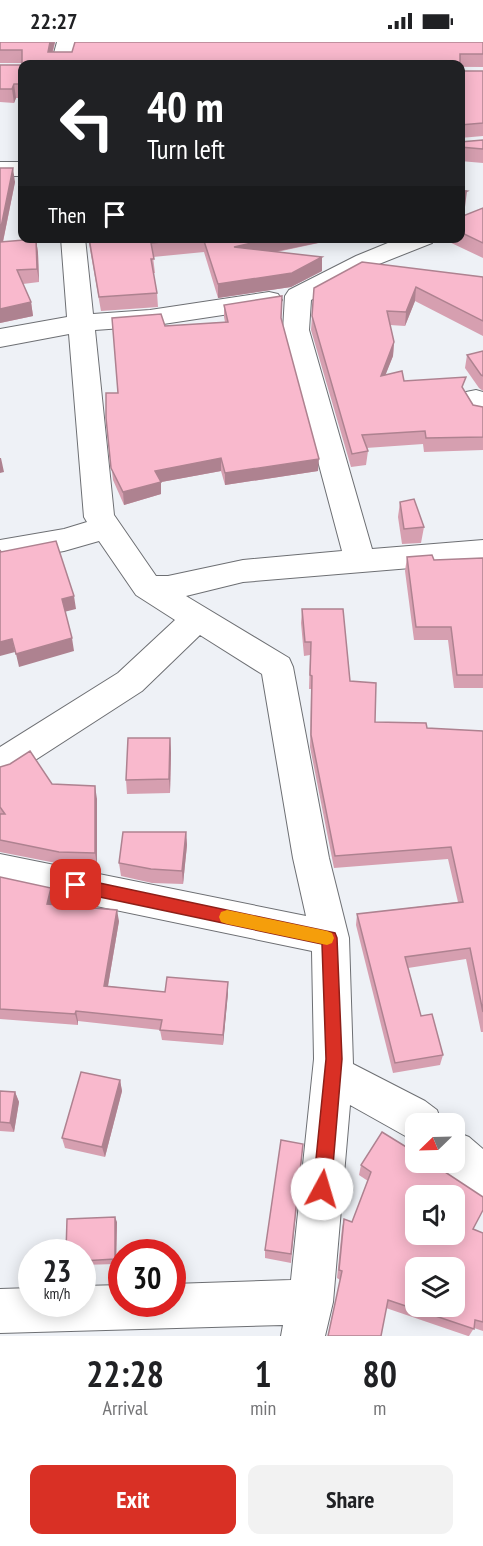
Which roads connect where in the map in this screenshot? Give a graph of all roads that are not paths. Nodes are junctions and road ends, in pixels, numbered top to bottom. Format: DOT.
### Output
graph roads {
  1 [pos="68,42"];
  2 [pos="63,60"];
  3 [pos="0,169"];
  4 [pos="18,169"];
  5 [pos="73,243"];
  6 [pos="410,243"];
  7 [pos="298,296"];
  8 [pos="81,323"];
  9 [pos="0,338"];
  10 [pos="106,528"];
  11 [pos="0,551"];
  12 [pos="483,551"];
  13 [pos="360,561"];
  14 [pos="147,587"];
  15 [pos="199,617"];
  16 [pos="0,765"];
  17 [pos="0,870"];
  18 [pos="330,938"];
  19 [pos="333,1075"];
  20 [pos="407,1113"];
  21 [pos="465,1161"];
  22 [pos="483,1176"];
  23 [pos="0,1311"];
  24 [pos="307,1319"];
  1 -- 2 [label="street"];
  3 -- 4 [label="street"];
  5 -- 8 [label="street"];
  6 -- 7 [label="street"];
  7 -- 8 [label="street"];
  7 -- 13 [label="street"];
  8 -- 9 [label="street"];
  8 -- 10 [label="street"];
  10 -- 11 [label="street"];
  10 -- 14 [label="street"];
  12 -- 13 [label="street"];
  13 -- 14 [label="street"];
  14 -- 15 [label="street"];
  15 -- 16 [label="street"];
  15 -- 18 [label="street"];
  17 -- 18 [label="street"];
  18 -- 19 [label="street"];
  19 -- 20 [label="street"];
  19 -- 24 [label="street"];
  21 -- 22 [label="street"];
  23 -- 24 [label="street"];
}
